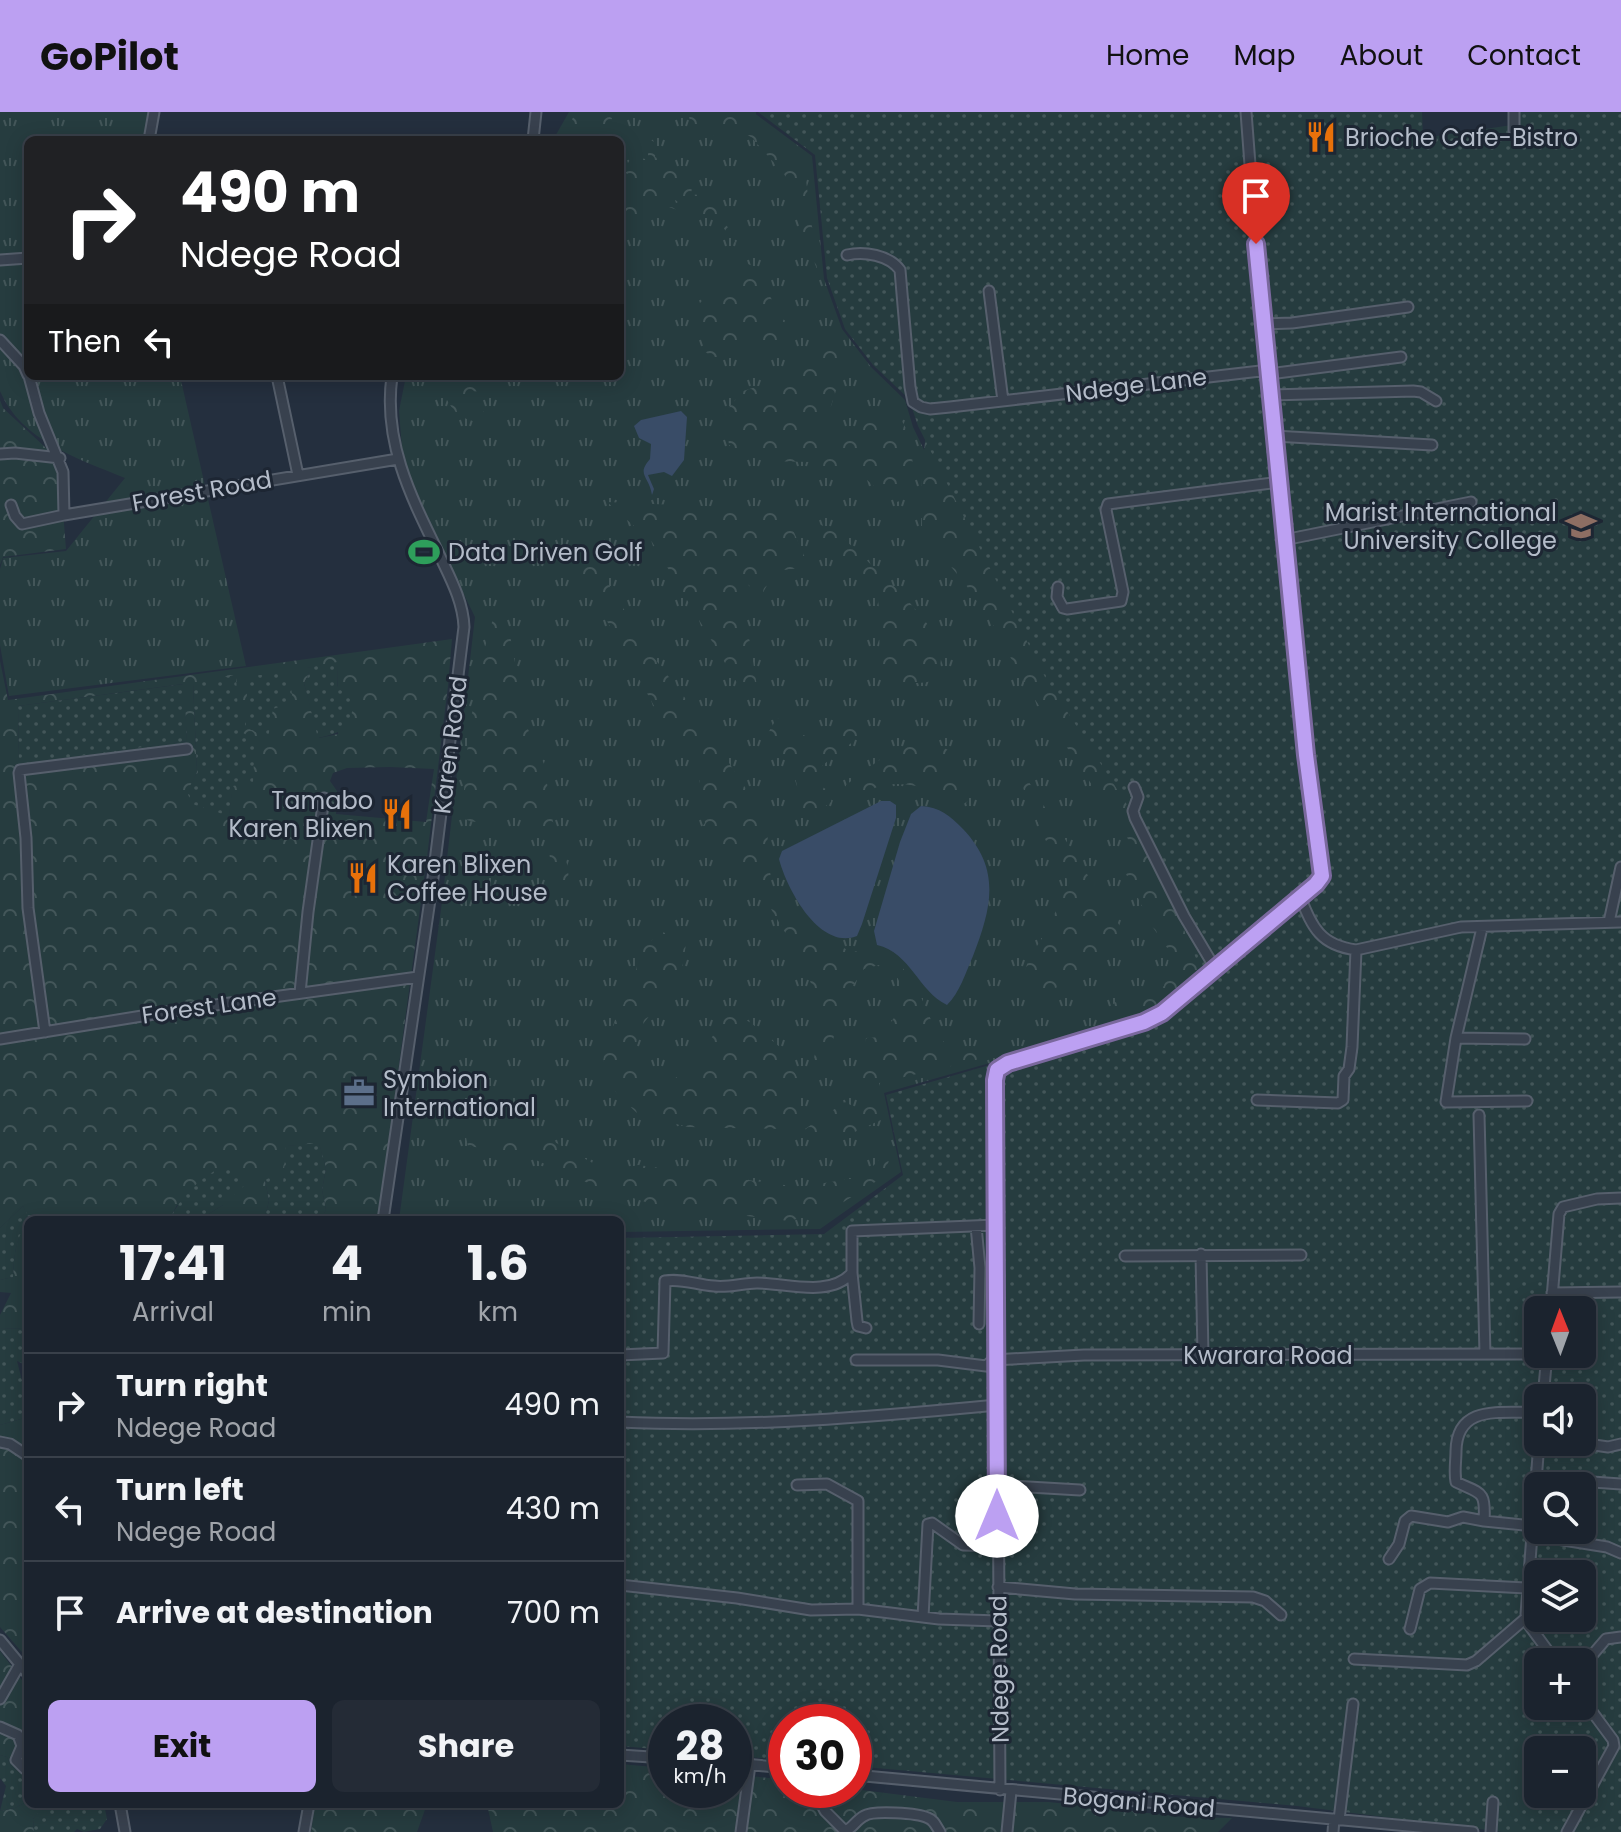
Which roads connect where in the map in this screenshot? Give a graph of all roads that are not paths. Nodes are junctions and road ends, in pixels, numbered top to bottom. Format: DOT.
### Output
graph roads {
  1 [pos="154,112"];
  2 [pos="536,112"];
  3 [pos="1246,112"];
  4 [pos="1514,112"];
  5 [pos="1514,130"];
  6 [pos="150,136"];
  7 [pos="533,136"];
  8 [pos="847,255"];
  9 [pos="24,258"];
  10 [pos="0,260"];
  11 [pos="989,291"];
  12 [pos="1408,307"];
  13 [pos="1264,324"];
  14 [pos="0,340"];
  15 [pos="1401,357"];
  16 [pos="24,366"];
  17 [pos="1269,372"];
  18 [pos="29,380"];
  19 [pos="278,380"];
  20 [pos="392,380"];
  21 [pos="1271,395"];
  22 [pos="1003,401"];
  23 [pos="1436,401"];
  24 [pos="1274,436"];
  25 [pos="1432,445"];
  26 [pos="0,454"];
  27 [pos="60,458"];
  28 [pos="398,459"];
  29 [pos="298,475"];
  30 [pos="1280,482"];
  31 [pos="1471,502"];
  32 [pos="11,505"];
  33 [pos="64,515"];
  34 [pos="1284,540"];
  35 [pos="1058,587"];
  36 [pos="187,749"];
  37 [pos="1134,787"];
  38 [pos="324,798"];
  39 [pos="1621,867"];
  40 [pos="1300,897"];
  41 [pos="1609,922"];
  42 [pos="1621,922"];
  43 [pos="1482,928"];
  44 [pos="1356,950"];
  45 [pos="1215,968"];
  46 [pos="418,977"];
  47 [pos="300,993"];
  48 [pos="45,1032"];
  49 [pos="1456,1038"];
  50 [pos="0,1039"];
  51 [pos="1525,1039"];
  52 [pos="1257,1100"];
  53 [pos="1527,1101"];
  54 [pos="1479,1115"];
  55 [pos="1621,1198"];
  56 [pos="384,1216"];
  57 [pos="996,1225"];
  58 [pos="976,1226"];
  59 [pos="1201,1254"];
  60 [pos="1301,1255"];
  61 [pos="1125,1256"];
  62 [pos="852,1273"];
  63 [pos="1621,1292"];
  64 [pos="1552,1293"];
  65 [pos="1552,1296"];
  66 [pos="979,1324"];
  67 [pos="866,1328"];
  68 [pos="1485,1354"];
  69 [pos="1524,1354"];
  70 [pos="624,1355"];
  71 [pos="1203,1355"];
  72 [pos="856,1360"];
  73 [pos="997,1361"];
  74 [pos="997,1405"];
  75 [pos="1524,1412"];
  76 [pos="624,1422"];
  77 [pos="0,1442"];
  78 [pos="1621,1444"];
  79 [pos="1596,1445"];
  80 [pos="24,1453"];
  81 [pos="1596,1482"];
  82 [pos="1621,1484"];
  83 [pos="797,1485"];
  84 [pos="997,1485"];
  85 [pos="1080,1490"];
  86 [pos="1484,1521"];
  87 [pos="1524,1529"];
  88 [pos="1593,1544"];
  89 [pos="997,1546"];
  90 [pos="1621,1553"];
  91 [pos="1389,1559"];
  92 [pos="624,1585"];
  93 [pos="998,1587"];
  94 [pos="1524,1588"];
  95 [pos="858,1609"];
  96 [pos="1281,1615"];
  97 [pos="923,1617"];
  98 [pos="1524,1620"];
  99 [pos="998,1621"];
  100 [pos="1410,1629"];
  101 [pos="1621,1637"];
  102 [pos="0,1640"];
  103 [pos="1596,1651"];
  104 [pos="1354,1659"];
  105 [pos="20,1664"];
  106 [pos="24,1668"];
  107 [pos="0,1699"];
  108 [pos="1353,1704"];
  109 [pos="1596,1717"];
  110 [pos="0,1727"];
  111 [pos="1617,1752"];
  112 [pos="624,1755"];
  113 [pos="648,1757"];
  114 [pos="24,1768"];
  115 [pos="872,1777"];
  116 [pos="1006,1791"];
  117 [pos="1493,1802"];
  118 [pos="121,1808"];
  119 [pos="308,1808"];
  120 [pos="744,1808"];
  121 [pos="825,1808"];
  122 [pos="1336,1819"];
  123 [pos="125,1832"];
  124 [pos="304,1832"];
  125 [pos="741,1832"];
  126 [pos="940,1832"];
  127 [pos="1007,1832"];
  128 [pos="1333,1832"];
  129 [pos="1473,1832"];
  130 [pos="1491,1832"];
  131 [pos="1567,1832"];
  1 -- 6 [label="street"];
  2 -- 7 [label="street"];
  3 -- 13 [label="street, Ndege Road"];
  4 -- 5 [label="street"];
  8 -- 22 [label="street, Ndege Lane"];
  9 -- 10 [label="street"];
  11 -- 22 [label="street"];
  12 -- 13 [label="street"];
  13 -- 17 [label="street, Ndege Road"];
  14 -- 16 [label="street"];
  15 -- 17 [label="street, Ndege Lane"];
  17 -- 21 [label="street, Ndege Road"];
  17 -- 22 [label="street, Ndege Lane"];
  18 -- 27 [label="street"];
  19 -- 29 [label="street"];
  20 -- 28 [label="street, Karen Road"];
  21 -- 23 [label="street"];
  21 -- 24 [label="street, Ndege Road"];
  24 -- 25 [label="street"];
  24 -- 30 [label="street, Ndege Road"];
  26 -- 27 [label="street"];
  27 -- 33 [label="street"];
  28 -- 29 [label="street, Forest Road"];
  28 -- 46 [label="street, Karen Road"];
  29 -- 33 [label="street, Forest Road"];
  30 -- 34 [label="street, Ndege Road"];
  30 -- 35 [label="street"];
  31 -- 34 [label="street"];
  32 -- 33 [label="street, Forest Road"];
  34 -- 40 [label="street, Ndege Road"];
  36 -- 48 [label="street"];
  37 -- 45 [label="street"];
  38 -- 47 [label="street"];
  39 -- 41 [label="street"];
  40 -- 44 [label="street"];
  40 -- 45 [label="street, Ndege Road"];
  41 -- 42 [label="street"];
  41 -- 43 [label="street"];
  43 -- 44 [label="street"];
  43 -- 49 [label="street"];
  44 -- 52 [label="street"];
  45 -- 57 [label="street, Ndege Road"];
  46 -- 47 [label="street, Forest Lane"];
  46 -- 56 [label="street, Karen Road"];
  47 -- 48 [label="street, Forest Lane"];
  48 -- 50 [label="street, Forest Lane"];
  49 -- 51 [label="street"];
  49 -- 53 [label="street"];
  54 -- 68 [label="street"];
  55 -- 64 [label="street"];
  57 -- 58 [label="street"];
  57 -- 73 [label="street, Ndege Road"];
  58 -- 62 [label="street"];
  58 -- 66 [label="street"];
  59 -- 60 [label="street"];
  59 -- 61 [label="street"];
  59 -- 71 [label="street"];
  62 -- 67 [label="street"];
  62 -- 70 [label="street"];
  63 -- 64 [label="street"];
  64 -- 65 [label="street"];
  68 -- 69 [label="street, Kwarara Road"];
  68 -- 71 [label="street, Kwarara Road"];
  71 -- 73 [label="street, Kwarara Road"];
  72 -- 73 [label="street, Kwarara Road"];
  73 -- 74 [label="street, Ndege Road"];
  74 -- 76 [label="street"];
  74 -- 84 [label="street, Ndege Road"];
  75 -- 86 [label="street"];
  77 -- 80 [label="street"];
  78 -- 79 [label="street"];
  81 -- 82 [label="street"];
  83 -- 95 [label="street"];
  84 -- 85 [label="street"];
  84 -- 89 [label="street, Ndege Road"];
  86 -- 87 [label="street"];
  86 -- 91 [label="street"];
  88 -- 90 [label="street"];
  89 -- 93 [label="street, Ndege Road"];
  89 -- 97 [label="street"];
  92 -- 95 [label="street"];
  93 -- 96 [label="street"];
  93 -- 99 [label="street, Ndege Road"];
  94 -- 100 [label="street"];
  95 -- 97 [label="street"];
  97 -- 99 [label="street"];
  98 -- 104 [label="street"];
  99 -- 116 [label="street, Ndege Road"];
  101 -- 103 [label="street"];
  102 -- 105 [label="street"];
  105 -- 106 [label="street"];
  105 -- 107 [label="street"];
  108 -- 122 [label="street"];
  109 -- 111 [label="street"];
  110 -- 114 [label="street"];
  111 -- 131 [label="street"];
  112 -- 113 [label="street"];
  115 -- 116 [label="street, Bogani Road"];
  116 -- 122 [label="street, Bogani Road"];
  116 -- 127 [label="street, Ndege Road"];
  117 -- 130 [label="street"];
  118 -- 123 [label="street"];
  119 -- 124 [label="street"];
  120 -- 125 [label="street"];
  121 -- 126 [label="street"];
  122 -- 128 [label="street"];
  122 -- 129 [label="street, Bogani Road"];
}
